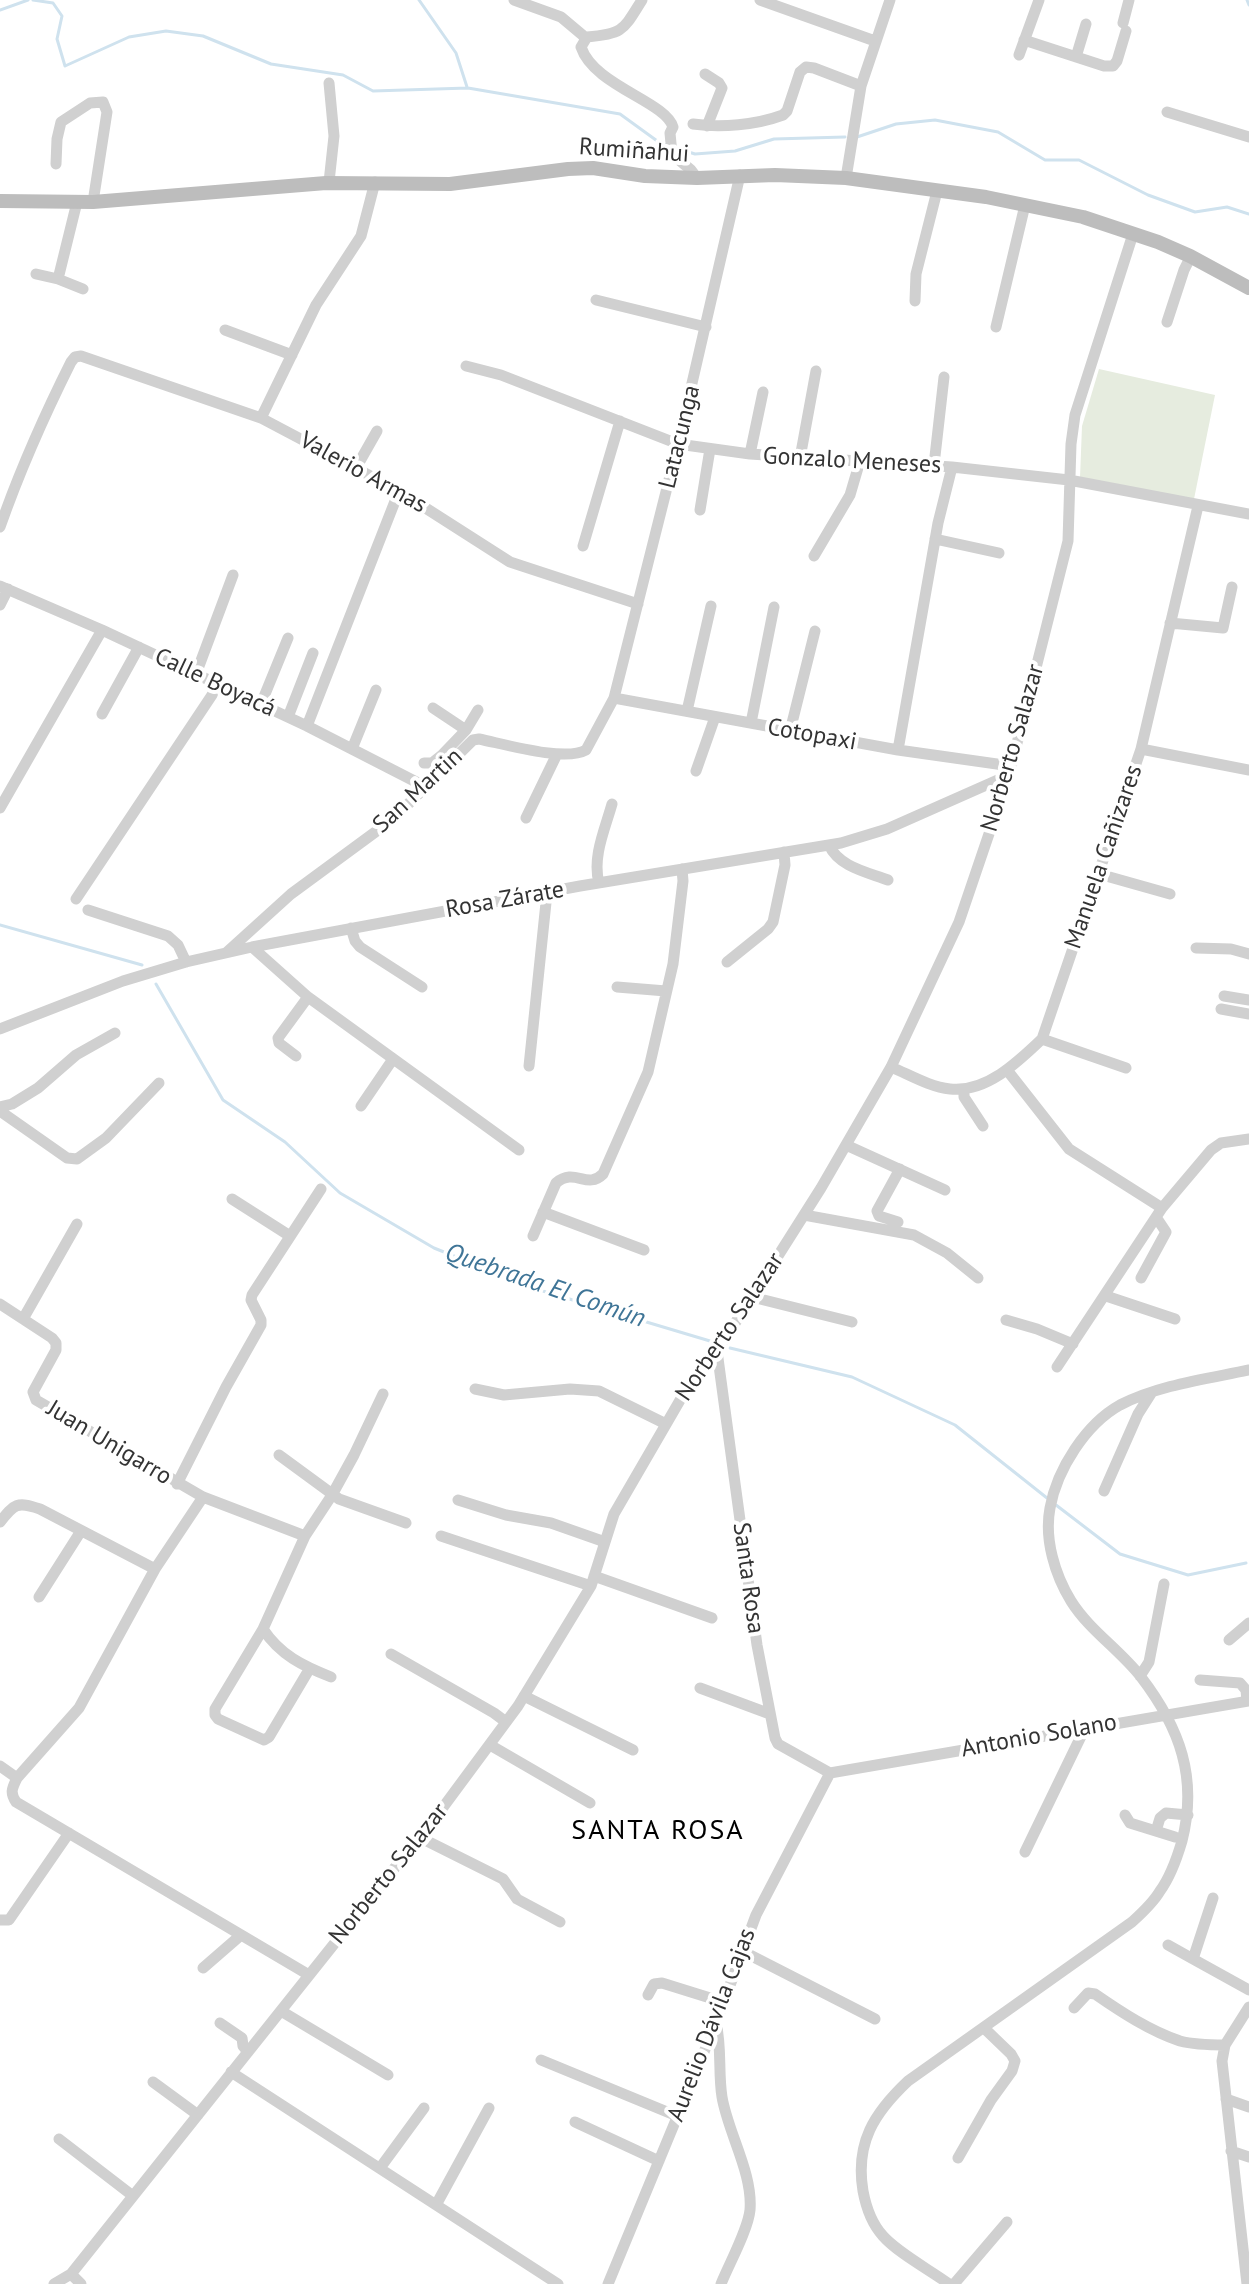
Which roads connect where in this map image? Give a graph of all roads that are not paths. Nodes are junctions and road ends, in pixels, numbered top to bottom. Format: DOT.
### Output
graph roads {
  1 [pos="514,0"];
  2 [pos="642,0"];
  3 [pos="760,0"];
  4 [pos="890,0"];
  5 [pos="1039,0"];
  6 [pos="1129,0"];
  7 [pos="1086,24"];
  8 [pos="586,38"];
  9 [pos="1024,40"];
  10 [pos="875,41"];
  11 [pos="1019,55"];
  12 [pos="1076,57"];
  13 [pos="705,74"];
  14 [pos="329,83"];
  15 [pos="861,86"];
  16 [pos="1167,112"];
  17 [pos="693,124"];
  18 [pos="707,126"];
  19 [pos="1249,137"];
  20 [pos="56,164"];
  21 [pos="740,175"];
  22 [pos="697,178"];
  23 [pos="846,178"];
  24 [pos="329,182"];
  25 [pos="375,182"];
  26 [pos="937,191"];
  27 [pos="0,201"];
  28 [pos="77,202"];
  29 [pos="93,202"];
  30 [pos="1025,205"];
  31 [pos="1133,234"];
  32 [pos="1191,256"];
  33 [pos="36,274"];
  34 [pos="58,279"];
  35 [pos="1249,288"];
  36 [pos="83,289"];
  37 [pos="596,300"];
  38 [pos="915,301"];
  39 [pos="1167,322"];
  40 [pos="706,327"];
  41 [pos="996,327"];
  42 [pos="225,330"];
  43 [pos="292,355"];
  44 [pos="466,366"];
  45 [pos="816,371"];
  46 [pos="944,377"];
  47 [pos="763,392"];
  48 [pos="261,418"];
  49 [pos="620,421"];
  50 [pos="377,431"];
  51 [pos="678,444"];
  52 [pos="710,449"];
  53 [pos="750,454"];
  54 [pos="800,458"];
  55 [pos="860,461"];
  56 [pos="934,465"];
  57 [pos="952,467"];
  58 [pos="356,468"];
  59 [pos="1069,480"];
  60 [pos="399,491"];
  61 [pos="1198,506"];
  62 [pos="700,510"];
  63 [pos="1249,514"];
  64 [pos="0,527"];
  65 [pos="935,539"];
  66 [pos="583,546"];
  67 [pos="999,553"];
  68 [pos="814,556"];
  69 [pos="233,575"];
  70 [pos="1232,587"];
  71 [pos="4,588"];
  72 [pos="638,604"];
  73 [pos="0,605"];
  74 [pos="711,606"];
  75 [pos="774,607"];
  76 [pos="1170,623"];
  77 [pos="102,630"];
  78 [pos="815,631"];
  79 [pos="288,638"];
  80 [pos="139,647"];
  81 [pos="313,653"];
  82 [pos="196,674"];
  83 [pos="216,685"];
  84 [pos="376,690"];
  85 [pos="614,698"];
  86 [pos="261,704"];
  87 [pos="433,708"];
  88 [pos="478,710"];
  89 [pos="687,711"];
  90 [pos="102,714"];
  91 [pos="288,717"];
  92 [pos="715,717"];
  93 [pos="751,723"];
  94 [pos="307,726"];
  95 [pos="466,730"];
  96 [pos="790,731"];
  97 [pos="352,749"];
  98 [pos="1141,749"];
  99 [pos="898,750"];
  100 [pos="557,754"];
  101 [pos="445,759"];
  102 [pos="424,763"];
  103 [pos="1249,770"];
  104 [pos="696,771"];
  105 [pos="1010,771"];
  106 [pos="426,787"];
  107 [pos="612,804"];
  108 [pos="0,808"];
  109 [pos="526,818"];
  110 [pos="829,845"];
  111 [pos="784,852"];
  112 [pos="682,869"];
  113 [pos="1099,874"];
  114 [pos="888,880"];
  115 [pos="599,883"];
  116 [pos="547,893"];
  117 [pos="1170,894"];
  118 [pos="76,899"];
  119 [pos="88,910"];
  120 [pos="351,928"];
  121 [pos="252,947"];
  122 [pos="1196,948"];
  123 [pos="227,952"];
  124 [pos="1249,954"];
  125 [pos="186,962"];
  126 [pos="727,962"];
  127 [pos="422,987"];
  128 [pos="617,987"];
  129 [pos="666,991"];
  130 [pos="1224,996"];
  131 [pos="308,997"];
  132 [pos="1249,1000"];
  133 [pos="1221,1009"];
  134 [pos="1249,1014"];
  135 [pos="0,1029"];
  136 [pos="115,1033"];
  137 [pos="1042,1039"];
  138 [pos="296,1056"];
  139 [pos="393,1059"];
  140 [pos="529,1066"];
  141 [pos="891,1067"];
  142 [pos="1126,1068"];
  143 [pos="1007,1070"];
  144 [pos="159,1083"];
  145 [pos="964,1090"];
  146 [pos="361,1106"];
  147 [pos="0,1109"];
  148 [pos="983,1126"];
  149 [pos="1249,1139"];
  150 [pos="846,1145"];
  151 [pos="519,1150"];
  152 [pos="900,1169"];
  153 [pos="321,1189"];
  154 [pos="945,1190"];
  155 [pos="232,1199"];
  156 [pos="543,1212"];
  157 [pos="1159,1212"];
  158 [pos="804,1215"];
  159 [pos="1174,1221"];
  160 [pos="898,1222"];
  161 [pos="77,1224"];
  162 [pos="1166,1232"];
  163 [pos="290,1236"];
  164 [pos="533,1236"];
  165 [pos="644,1250"];
  166 [pos="978,1278"];
  167 [pos="1141,1278"];
  168 [pos="1106,1296"];
  169 [pos="752,1297"];
  170 [pos="0,1304"];
  171 [pos="23,1319"];
  172 [pos="1175,1319"];
  173 [pos="1006,1320"];
  174 [pos="852,1322"];
  175 [pos="1073,1344"];
  176 [pos="717,1351"];
  177 [pos="1057,1367"];
  178 [pos="1249,1370"];
  179 [pos="475,1389"];
  180 [pos="1153,1392"];
  181 [pos="383,1394"];
  182 [pos="666,1424"];
  183 [pos="279,1455"];
  184 [pos="177,1484"];
  185 [pos="1104,1491"];
  186 [pos="332,1495"];
  187 [pos="203,1497"];
  188 [pos="458,1500"];
  189 [pos="0,1522"];
  190 [pos="406,1523"];
  191 [pos="81,1531"];
  192 [pos="305,1536"];
  193 [pos="441,1536"];
  194 [pos="605,1542"];
  195 [pos="155,1569"];
  196 [pos="592,1581"];
  197 [pos="1164,1584"];
  198 [pos="39,1597"];
  199 [pos="712,1618"];
  200 [pos="1249,1623"];
  201 [pos="263,1629"];
  202 [pos="1229,1640"];
  203 [pos="391,1654"];
  204 [pos="310,1668"];
  205 [pos="1140,1676"];
  206 [pos="331,1677"];
  207 [pos="1200,1680"];
  208 [pos="700,1688"];
  209 [pos="524,1696"];
  210 [pos="1248,1701"];
  211 [pos="770,1714"];
  212 [pos="1166,1715"];
  213 [pos="506,1722"];
  214 [pos="1085,1728"];
  215 [pos="490,1745"];
  216 [pos="633,1750"];
  217 [pos="0,1766"];
  218 [pos="830,1773"];
  219 [pos="17,1778"];
  220 [pos="590,1803"];
  221 [pos="1125,1815"];
  222 [pos="1188,1815"];
  223 [pos="1156,1831"];
  224 [pos="69,1833"];
  225 [pos="419,1837"];
  226 [pos="1175,1837"];
  227 [pos="1025,1852"];
  228 [pos="1213,1898"];
  229 [pos="0,1920"];
  230 [pos="560,1922"];
  231 [pos="241,1935"];
  232 [pos="1168,1945"];
  233 [pos="742,1951"];
  234 [pos="1193,1959"];
  235 [pos="203,1968"];
  236 [pos="309,1975"];
  237 [pos="1249,1990"];
  238 [pos="648,1995"];
  239 [pos="723,2002"];
  240 [pos="1249,2007"];
  241 [pos="1074,2008"];
  242 [pos="281,2011"];
  243 [pos="875,2019"];
  244 [pos="220,2023"];
  245 [pos="716,2023"];
  246 [pos="984,2028"];
  247 [pos="1225,2045"];
  248 [pos="248,2052"];
  249 [pos="541,2060"];
  250 [pos="231,2072"];
  251 [pos="388,2075"];
  252 [pos="153,2082"];
  253 [pos="1226,2099"];
  254 [pos="1249,2107"];
  255 [pos="424,2108"];
  256 [pos="489,2108"];
  257 [pos="198,2115"];
  258 [pos="677,2116"];
  259 [pos="575,2122"];
  260 [pos="59,2139"];
  261 [pos="1231,2151"];
  262 [pos="1249,2157"];
  263 [pos="958,2158"];
  264 [pos="659,2161"];
  265 [pos="380,2168"];
  266 [pos="133,2196"];
  267 [pos="436,2205"];
  268 [pos="1007,2222"];
  269 [pos="71,2274"];
  270 [pos="54,2284"];
  271 [pos="81,2284"];
  272 [pos="558,2284"];
  273 [pos="608,2284"];
  274 [pos="721,2284"];
  275 [pos="952,2284"];
  276 [pos="1247,2284"];
  1 -- 8 [label="street"];
  2 -- 8 [label="street"];
  3 -- 10 [label="street"];
  4 -- 10 [label="street"];
  5 -- 9 [label="street"];
  6 -- 12 [label="street"];
  7 -- 12 [label="street"];
  8 -- 22 [label="street"];
  9 -- 11 [label="street"];
  9 -- 12 [label="street"];
  10 -- 15 [label="street"];
  13 -- 18 [label="street"];
  14 -- 24 [label="street"];
  15 -- 18 [label="street"];
  15 -- 23 [label="street"];
  16 -- 19 [label="street"];
  17 -- 18 [label="street"];
  20 -- 29 [label="street"];
  21 -- 22 [label="street, Rumiñahui"];
  21 -- 23 [label="street, Rumiñahui"];
  21 -- 40 [label="street, Latacunga"];
  22 -- 25 [label="street, Rumiñahui"];
  23 -- 26 [label="street, Rumiñahui"];
  24 -- 25 [label="street, Rumiñahui"];
  24 -- 29 [label="street, Rumiñahui"];
  25 -- 43 [label="street"];
  26 -- 30 [label="street, Rumiñahui"];
  26 -- 38 [label="street"];
  27 -- 28 [label="street, Rumiñahui"];
  28 -- 29 [label="street, Rumiñahui"];
  28 -- 34 [label="street"];
  30 -- 31 [label="street, Rumiñahui"];
  30 -- 41 [label="street"];
  31 -- 32 [label="street, Rumiñahui"];
  31 -- 59 [label="street, Norberto Salazar"];
  32 -- 35 [label="street, Rumiñahui"];
  32 -- 39 [label="street"];
  33 -- 34 [label="street"];
  34 -- 36 [label="street"];
  37 -- 40 [label="street"];
  40 -- 51 [label="street, Latacunga"];
  42 -- 43 [label="street"];
  43 -- 48 [label="street"];
  44 -- 49 [label="street, Gonzalo Meneses"];
  45 -- 54 [label="street"];
  46 -- 56 [label="street"];
  47 -- 53 [label="street"];
  48 -- 58 [label="street, Valerio Armas"];
  48 -- 64 [label="street, Valerio Armas"];
  49 -- 51 [label="street, Gonzalo Meneses"];
  49 -- 66 [label="street"];
  50 -- 58 [label="street"];
  51 -- 52 [label="street, Gonzalo Meneses"];
  51 -- 72 [label="street, Latacunga"];
  52 -- 53 [label="street, Gonzalo Meneses"];
  52 -- 62 [label="street"];
  53 -- 54 [label="street, Gonzalo Meneses"];
  54 -- 55 [label="street, Gonzalo Meneses"];
  55 -- 56 [label="street, Gonzalo Meneses"];
  55 -- 68 [label="street"];
  56 -- 57 [label="street, Gonzalo Meneses"];
  57 -- 59 [label="street, Gonzalo Meneses"];
  57 -- 65 [label="street"];
  58 -- 60 [label="street, Valerio Armas"];
  59 -- 61 [label="street, Gonzalo Meneses"];
  59 -- 105 [label="street, Norberto Salazar"];
  60 -- 72 [label="street, Valerio Armas"];
  60 -- 94 [label="street"];
  61 -- 63 [label="street, Gonzalo Meneses"];
  61 -- 76 [label="street, Manuela Cañizares"];
  65 -- 67 [label="street"];
  65 -- 99 [label="street"];
  69 -- 82 [label="street"];
  70 -- 76 [label="street"];
  71 -- 73 [label="street"];
  71 -- 77 [label="street, Calle Boyacá"];
  72 -- 85 [label="street, Latacunga"];
  74 -- 89 [label="street"];
  75 -- 93 [label="street"];
  76 -- 98 [label="street, Manuela Cañizares"];
  77 -- 80 [label="street, Calle Boyacá"];
  77 -- 108 [label="street"];
  78 -- 96 [label="street"];
  79 -- 86 [label="street"];
  80 -- 82 [label="street, Calle Boyacá"];
  80 -- 90 [label="street"];
  81 -- 91 [label="street"];
  82 -- 83 [label="street, Calle Boyacá"];
  83 -- 86 [label="street, Calle Boyacá"];
  83 -- 118 [label="street"];
  84 -- 97 [label="street"];
  85 -- 89 [label="street, Cotopaxi"];
  85 -- 100 [label="street"];
  86 -- 91 [label="street, Calle Boyacá"];
  87 -- 95 [label="street"];
  88 -- 95 [label="street"];
  89 -- 92 [label="street, Cotopaxi"];
  91 -- 94 [label="street, Calle Boyacá"];
  92 -- 93 [label="street, Cotopaxi"];
  92 -- 104 [label="street"];
  93 -- 96 [label="street, Cotopaxi"];
  94 -- 97 [label="street, Calle Boyacá"];
  95 -- 101 [label="street"];
  96 -- 99 [label="street, Cotopaxi"];
  97 -- 106 [label="street, Calle Boyacá"];
  98 -- 103 [label="street"];
  98 -- 113 [label="street, Manuela Cañizares"];
  99 -- 105 [label="street, Cotopaxi"];
  100 -- 101 [label="street, San Martin"];
  100 -- 109 [label="street"];
  101 -- 102 [label="street"];
  101 -- 106 [label="street, San Martin"];
  105 -- 110 [label="street, Rosa Zárate"];
  105 -- 141 [label="street, Norberto Salazar"];
  106 -- 123 [label="street, San Martin"];
  107 -- 115 [label="street"];
  110 -- 111 [label="street, Rosa Zárate"];
  110 -- 114 [label="street"];
  111 -- 112 [label="street, Rosa Zárate"];
  111 -- 126 [label="street"];
  112 -- 115 [label="street, Rosa Zárate"];
  112 -- 129 [label="street"];
  113 -- 117 [label="street"];
  113 -- 137 [label="street, Manuela Cañizares"];
  115 -- 116 [label="street, Rosa Zárate"];
  116 -- 120 [label="street, Rosa Zárate"];
  116 -- 140 [label="street"];
  119 -- 125 [label="street"];
  120 -- 121 [label="street, Rosa Zárate"];
  120 -- 127 [label="street"];
  121 -- 123 [label="street, Rosa Zárate"];
  121 -- 131 [label="street"];
  122 -- 124 [label="street"];
  123 -- 125 [label="street, Rosa Zárate"];
  125 -- 135 [label="street, Rosa Zárate"];
  128 -- 129 [label="street"];
  129 -- 156 [label="street"];
  130 -- 132 [label="street"];
  131 -- 138 [label="street"];
  131 -- 139 [label="street"];
  133 -- 134 [label="street"];
  136 -- 147 [label="street"];
  137 -- 142 [label="street"];
  137 -- 143 [label="street, Manuela Cañizares"];
  139 -- 146 [label="street"];
  139 -- 151 [label="street"];
  141 -- 145 [label="street"];
  141 -- 150 [label="street, Norberto Salazar"];
  143 -- 145 [label="street, Manuela Cañizares"];
  143 -- 157 [label="street"];
  144 -- 147 [label="street"];
  145 -- 148 [label="street"];
  149 -- 157 [label="street"];
  150 -- 152 [label="street"];
  150 -- 158 [label="street, Norberto Salazar"];
  152 -- 154 [label="street"];
  152 -- 160 [label="street"];
  153 -- 163 [label="street"];
  155 -- 163 [label="street"];
  156 -- 164 [label="street"];
  156 -- 165 [label="street"];
  157 -- 162 [label="street"];
  157 -- 168 [label="street"];
  158 -- 166 [label="street"];
  158 -- 169 [label="street, Norberto Salazar"];
  159 -- 162 [label="street"];
  161 -- 171 [label="street"];
  162 -- 167 [label="street"];
  163 -- 184 [label="street"];
  168 -- 172 [label="street"];
  168 -- 175 [label="street"];
  169 -- 174 [label="street"];
  169 -- 176 [label="street, Norberto Salazar"];
  170 -- 171 [label="street, Juan Unigarro"];
  171 -- 184 [label="street, Juan Unigarro"];
  173 -- 175 [label="street"];
  175 -- 177 [label="street"];
  176 -- 182 [label="street, Norberto Salazar"];
  176 -- 211 [label="street, Santa Rosa"];
  178 -- 180 [label="street"];
  179 -- 182 [label="street"];
  180 -- 185 [label="street"];
  180 -- 205 [label="street"];
  181 -- 186 [label="street"];
  182 -- 194 [label="street, Norberto Salazar"];
  183 -- 186 [label="street"];
  184 -- 187 [label="street, Juan Unigarro"];
  186 -- 190 [label="street"];
  186 -- 192 [label="street"];
  187 -- 192 [label="street, Juan Unigarro"];
  187 -- 195 [label="street"];
  188 -- 194 [label="street"];
  189 -- 191 [label="street"];
  191 -- 195 [label="street"];
  191 -- 198 [label="street"];
  192 -- 201 [label="street"];
  193 -- 196 [label="street"];
  194 -- 196 [label="street, Norberto Salazar"];
  195 -- 219 [label="street"];
  196 -- 199 [label="street"];
  196 -- 209 [label="street, Norberto Salazar"];
  197 -- 205 [label="street"];
  200 -- 202 [label="street"];
  201 -- 204 [label="street"];
  201 -- 204 [label="street"];
  203 -- 213 [label="street"];
  204 -- 206 [label="street"];
  205 -- 212 [label="street"];
  207 -- 210 [label="street"];
  208 -- 211 [label="street"];
  209 -- 213 [label="street, Norberto Salazar"];
  209 -- 216 [label="street"];
  210 -- 212 [label="street, Antonio Solano"];
  211 -- 218 [label="street, Santa Rosa"];
  212 -- 214 [label="street, Antonio Solano"];
  212 -- 222 [label="street"];
  213 -- 215 [label="street, Norberto Salazar"];
  214 -- 218 [label="street, Antonio Solano"];
  214 -- 227 [label="street"];
  215 -- 220 [label="street"];
  215 -- 225 [label="street, Norberto Salazar"];
  217 -- 219 [label="street"];
  218 -- 233 [label="street, Aurelio Dávila Cajas"];
  219 -- 224 [label="street"];
  221 -- 223 [label="street"];
  222 -- 223 [label="street"];
  222 -- 246 [label="street"];
  223 -- 226 [label="street"];
  224 -- 229 [label="street"];
  224 -- 231 [label="street"];
  225 -- 230 [label="street"];
  225 -- 236 [label="street, Norberto Salazar"];
  228 -- 234 [label="street"];
  231 -- 235 [label="street"];
  231 -- 236 [label="street"];
  232 -- 234 [label="street"];
  233 -- 239 [label="street, Aurelio Dávila Cajas"];
  233 -- 243 [label="street"];
  234 -- 237 [label="street"];
  236 -- 242 [label="street, Norberto Salazar"];
  238 -- 239 [label="street"];
  239 -- 245 [label="street, Aurelio Dávila Cajas"];
  240 -- 247 [label="street"];
  241 -- 247 [label="street"];
  242 -- 248 [label="street, Norberto Salazar"];
  242 -- 251 [label="street"];
  244 -- 248 [label="street"];
  245 -- 258 [label="street, Aurelio Dávila Cajas"];
  245 -- 274 [label="street"];
  246 -- 263 [label="street"];
  246 -- 275 [label="street"];
  247 -- 253 [label="street"];
  248 -- 250 [label="street, Norberto Salazar"];
  249 -- 258 [label="street"];
  250 -- 257 [label="street, Norberto Salazar"];
  250 -- 265 [label="street"];
  252 -- 257 [label="street"];
  253 -- 254 [label="street"];
  253 -- 261 [label="street"];
  255 -- 265 [label="street"];
  256 -- 267 [label="street"];
  257 -- 266 [label="street, Norberto Salazar"];
  258 -- 264 [label="street, Aurelio Dávila Cajas"];
  259 -- 264 [label="street"];
  260 -- 266 [label="street"];
  261 -- 262 [label="street"];
  261 -- 276 [label="street"];
  264 -- 273 [label="street, Aurelio Dávila Cajas"];
  265 -- 267 [label="street"];
  266 -- 269 [label="street, Norberto Salazar"];
  267 -- 272 [label="street"];
  268 -- 275 [label="street"];
  269 -- 270 [label="street, Norberto Salazar"];
  269 -- 271 [label="street"];
}
